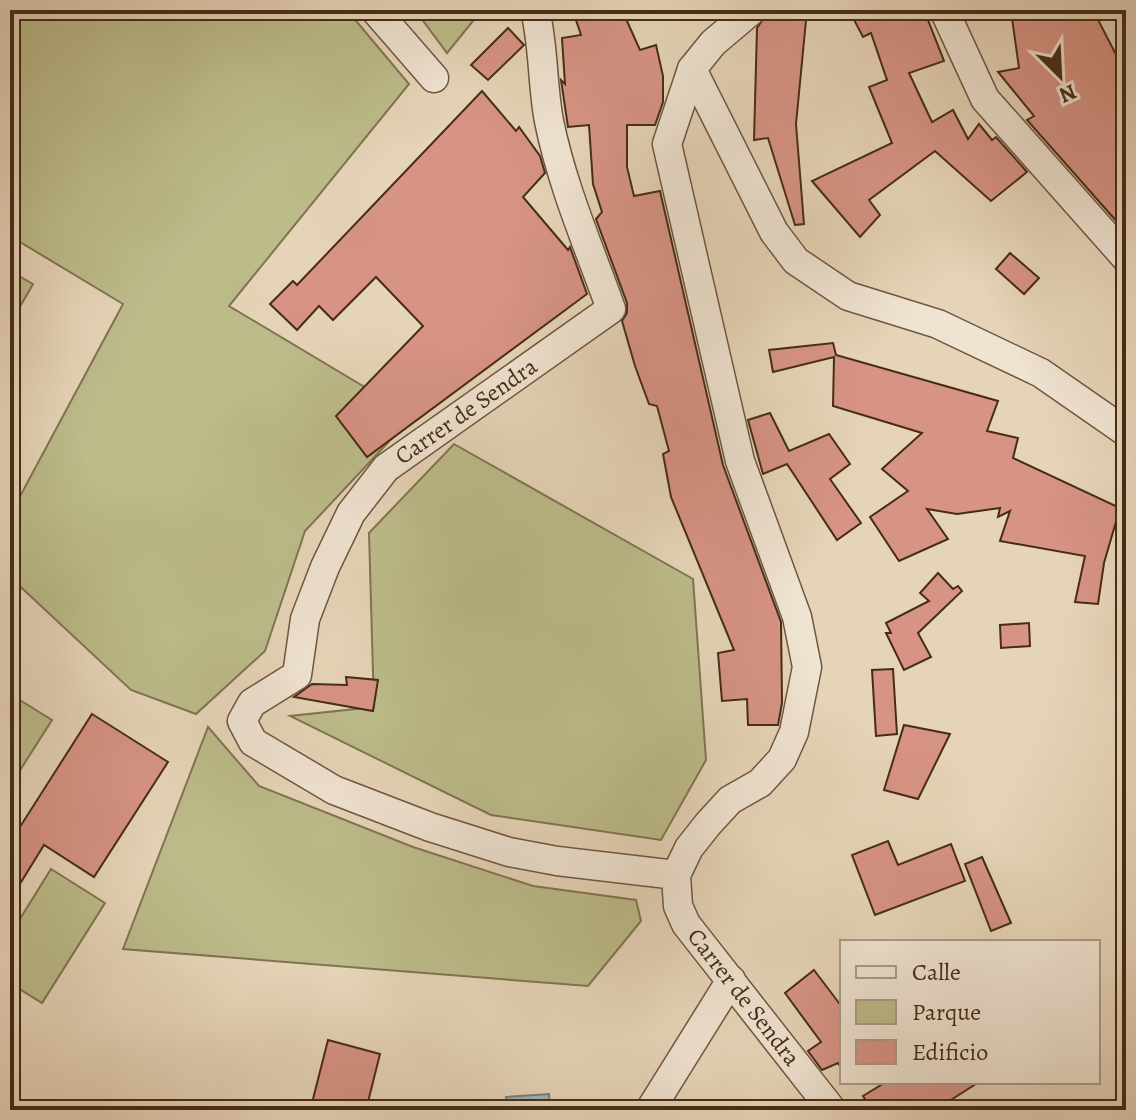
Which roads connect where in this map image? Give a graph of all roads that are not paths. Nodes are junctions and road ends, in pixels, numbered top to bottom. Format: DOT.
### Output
graph roads {
  1 [pos="375,10"];
  2 [pos="535,10"];
  3 [pos="752,10"];
  4 [pos="944,10"];
  5 [pos="692,69"];
  6 [pos="434,78"];
  7 [pos="1126,258"];
  8 [pos="1126,432"];
  9 [pos="676,875"];
  10 [pos="731,980"];
  11 [pos="650,1110"];
  12 [pos="832,1110"];
  1 -- 6 [label="street"];
  2 -- 9 [label="street, Carrer de Sendra"];
  3 -- 5 [label="street"];
  4 -- 7 [label="street"];
  5 -- 8 [label="street"];
  5 -- 9 [label="street"];
  9 -- 10 [label="street, Carrer de Sendra"];
  10 -- 11 [label="street"];
  10 -- 12 [label="street, Carrer de Sendra"];
}
